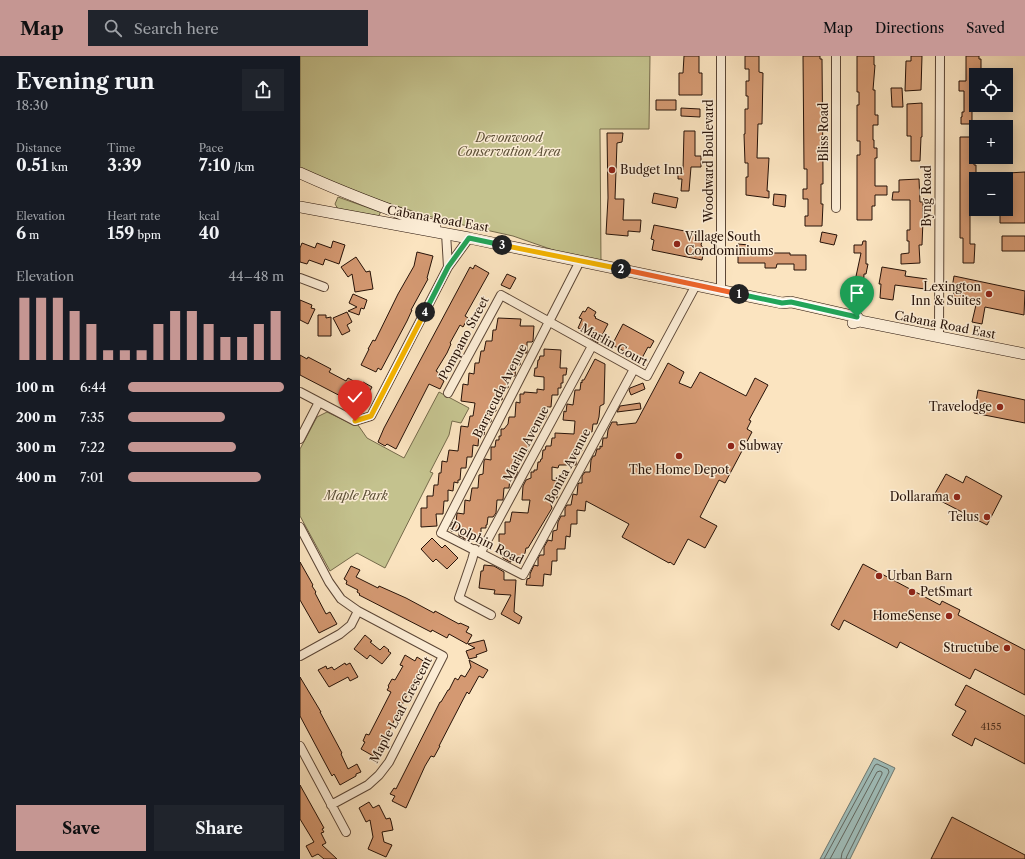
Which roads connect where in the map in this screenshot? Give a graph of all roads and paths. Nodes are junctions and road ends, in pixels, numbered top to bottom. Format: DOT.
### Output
graph roads {
  1 [pos="721,56"];
  2 [pos="836,56"];
  3 [pos="940,56"];
  4 [pos="300,173"];
  5 [pos="300,208"];
  6 [pos="836,208"];
  7 [pos="446,234"];
  8 [pos="469,238"];
  9 [pos="580,261"];
  10 [pos="448,267"];
  11 [pos="300,278"];
  12 [pos="696,285"];
  13 [pos="324,286"];
  14 [pos="721,290"];
  15 [pos="501,295"];
  16 [pos="549,322"];
  17 [pos="939,337"];
  18 [pos="592,346"];
  19 [pos="1025,354"];
  20 [pos="634,369"];
  21 [pos="300,392"];
  22 [pos="448,393"];
  23 [pos="319,402"];
  24 [pos="300,439"];
  25 [pos="300,527"];
  26 [pos="441,533"];
  27 [pos="478,551"];
  28 [pos="523,574"];
  29 [pos="358,611"];
  30 [pos="491,615"];
  31 [pos="300,656"];
  32 [pos="300,746"];
  33 [pos="331,805"];
  34 [pos="346,832"];
  1 -- 14 [label="street, Woodward Boulevard"];
  2 -- 6 [label="street, Bliss Road"];
  3 -- 17 [label="street, Byng Road"];
  4 -- 8 [label="main road"];
  5 -- 7 [label="main road, Cabana Road East"];
  7 -- 8 [label="main road, Cabana Road East"];
  7 -- 10 [label="street"];
  8 -- 9 [label="main road, Cabana Road East"];
  8 -- 10 [label="street"];
  9 -- 12 [label="main road, Cabana Road East"];
  9 -- 16 [label="street, Barracuda Avenue"];
  10 -- 23 [label="street"];
  11 -- 13 [label="street"];
  12 -- 14 [label="main road, Cabana Road East"];
  12 -- 20 [label="street, Marlin Court"];
  14 -- 17 [label="main road, Cabana Road East"];
  15 -- 16 [label="street, Marlin Court"];
  15 -- 22 [label="street, Pompano Street"];
  16 -- 18 [label="street, Marlin Court"];
  16 -- 26 [label="street, Barracuda Avenue"];
  17 -- 19 [label="main road, Cabana Road East"];
  18 -- 20 [label="street, Marlin Court"];
  18 -- 27 [label="street, Marlin Avenue"];
  20 -- 28 [label="street, Bonita Avenue"];
  21 -- 23 [label="street"];
  23 -- 24 [label="street"];
  25 -- 29 [label="street, Maple Leaf Crescent"];
  26 -- 27 [label="street, Dolphin Road"];
  27 -- 28 [label="street, Dolphin Road"];
  27 -- 30 [label="street, Marlin Avenue"];
  29 -- 31 [label="street"];
  29 -- 33 [label="street, Maple Leaf Crescent"];
  32 -- 33 [label="street"];
  33 -- 34 [label="street"];
}
